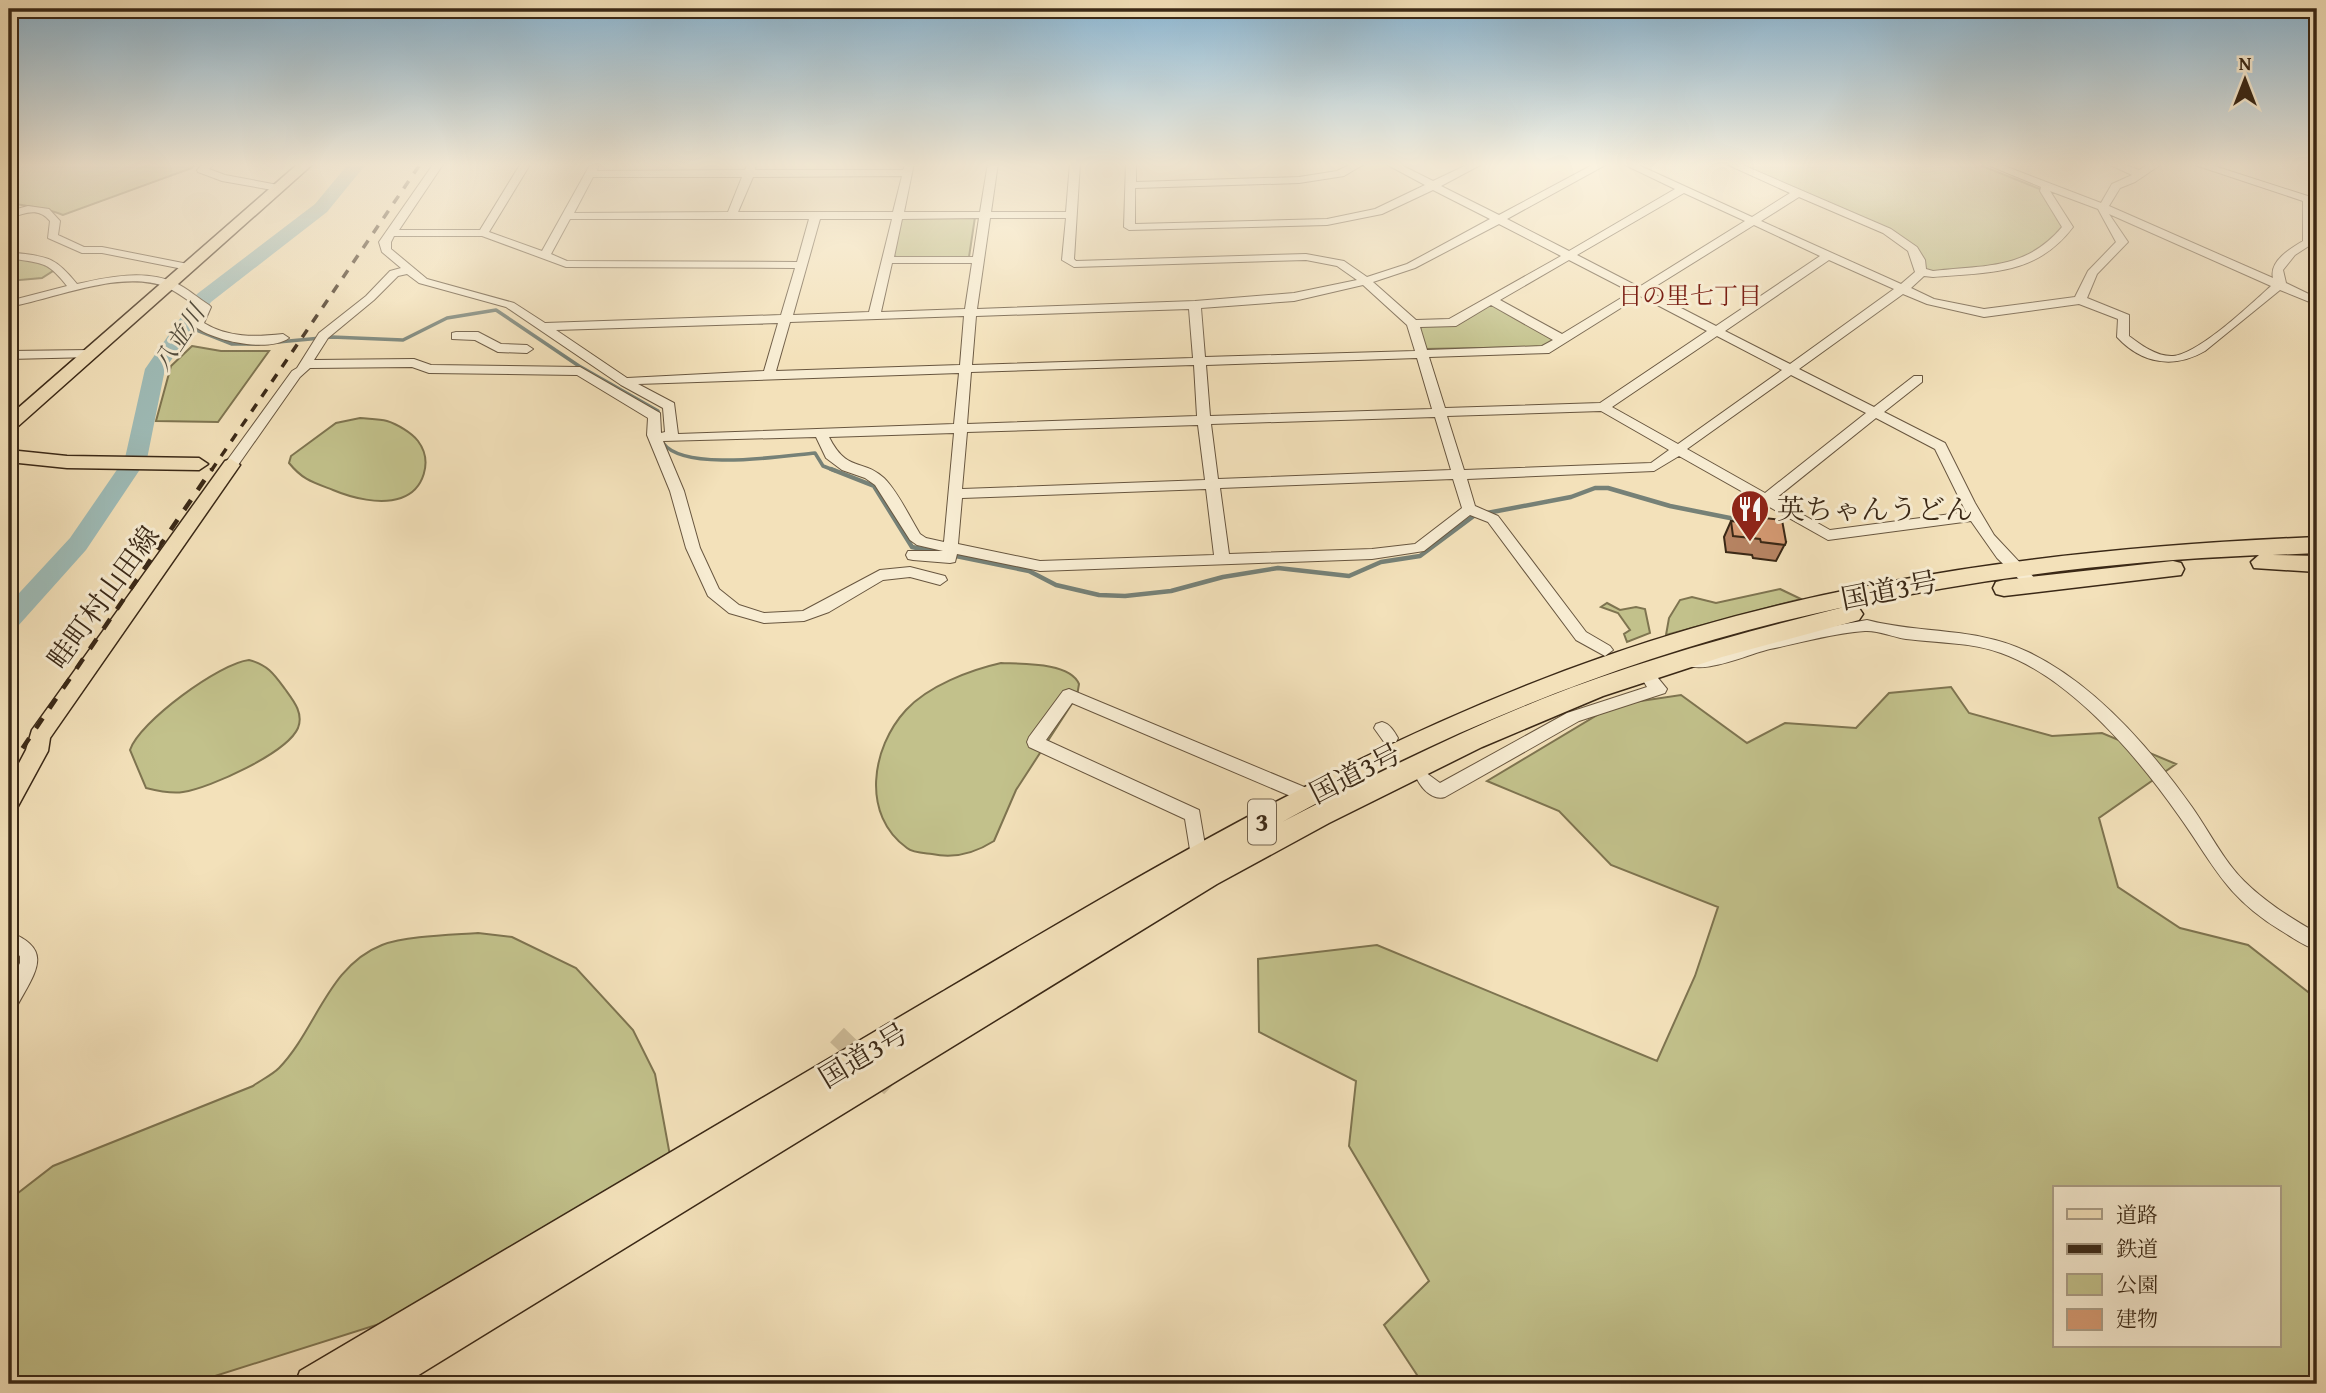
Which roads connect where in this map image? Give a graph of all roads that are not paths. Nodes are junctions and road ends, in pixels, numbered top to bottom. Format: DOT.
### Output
graph roads {
  1 [pos="53,228"];
  2 [pos="232,228"];
  3 [pos="395,228"];
  4 [pos="486,228"];
  5 [pos="560,228"];
  6 [pos="812,228"];
  7 [pos="895,228"];
  8 [pos="983,228"];
  9 [pos="1070,228"];
  10 [pos="1485,228"];
  11 [pos="1515,228"];
  12 [pos="1616,228"];
  13 [pos="1743,228"];
  14 [pos="1769,228"];
  15 [pos="1876,228"];
  16 [pos="2067,228"];
  17 [pos="2115,228"];
  18 [pos="2155,228"];
  19 [pos="2310,228"];
  20 [pos="392,233"];
  21 [pos="483,233"];
  22 [pos="9,255"];
  23 [pos="545,255"];
  24 [pos="1829,255"];
  25 [pos="1567,256"];
  26 [pos="886,260"];
  27 [pos="978,260"];
  28 [pos="800,265"];
  29 [pos="188,267"];
  30 [pos="409,270"];
  31 [pos="1921,272"];
  32 [pos="1366,281"];
  33 [pos="2279,281"];
  34 [pos="169,284"];
  35 [pos="74,288"];
  36 [pos="1903,289"];
  37 [pos="1640,292"];
  38 [pos="2317,296"];
  39 [pos="1491,300"];
  40 [pos="2080,300"];
  41 [pos="2317,302"];
  42 [pos="9,304"];
  43 [pos="1195,305"];
  44 [pos="970,313"];
  45 [pos="874,315"];
  46 [pos="785,317"];
  47 [pos="1413,324"];
  48 [pos="1715,331"];
  49 [pos="456,335"];
  50 [pos="283,338"];
  51 [pos="539,339"];
  52 [pos="1563,340"];
  53 [pos="90,354"];
  54 [pos="1420,354"];
  55 [pos="9,355"];
  56 [pos="1199,361"];
  57 [pos="306,364"];
  58 [pos="966,368"];
  59 [pos="1789,369"];
  60 [pos="493,371"];
  61 [pos="769,375"];
  62 [pos="1919,379"];
  63 [pos="625,382"];
  64 [pos="1603,407"];
  65 [pos="1438,412"];
  66 [pos="1875,412"];
  67 [pos="1204,420"];
  68 [pos="9,425"];
  69 [pos="960,428"];
  70 [pos="820,433"];
  71 [pos="672,434"];
  72 [pos="656,439"];
  73 [pos="1678,450"];
  74 [pos="9,456"];
  75 [pos="199,464"];
  76 [pos="231,465"];
  77 [pos="1457,476"];
  78 [pos="1213,484"];
  79 [pos="955,494"];
  80 [pos="1765,500"];
  81 [pos="1469,509"];
  82 [pos="1972,516"];
  83 [pos="2317,534"];
  84 [pos="2317,545"];
  85 [pos="951,547"];
  86 [pos="913,555"];
  87 [pos="2239,556"];
  88 [pos="2317,558"];
  89 [pos="1222,559"];
  90 [pos="2317,564"];
  91 [pos="2023,577"];
  92 [pos="940,580"];
  93 [pos="1605,650"];
  94 [pos="1682,660"];
  95 [pos="1652,682"];
  96 [pos="1425,779"];
  97 [pos="1308,796"];
  98 [pos="9,802"];
  99 [pos="1198,857"];
  100 [pos="9,940"];
  101 [pos="2317,943"];
  102 [pos="9,1002"];
  103 [pos="313,1384"];
  104 [pos="372,1384"];
  1 -- 29 [label="street"];
  2 -- 29 [label="main road"];
  3 -- 20 [label="street"];
  4 -- 21 [label="street"];
  5 -- 23 [label="street"];
  6 -- 28 [label="street"];
  7 -- 26 [label="street"];
  8 -- 27 [label="street"];
  9 -- 32 [label="street"];
  10 -- 32 [label="street"];
  11 -- 25 [label="street"];
  12 -- 25 [label="street"];
  13 -- 37 [label="street"];
  14 -- 24 [label="street"];
  15 -- 31 [label="street"];
  16 -- 31 [label="street"];
  17 -- 40 [label="street"];
  18 -- 33 [label="street"];
  19 -- 33 [label="street"];
  20 -- 21 [label="street"];
  20 -- 30 [label="street"];
  21 -- 23 [label="street"];
  22 -- 35 [label="street"];
  23 -- 28 [label="street"];
  24 -- 36 [label="street"];
  24 -- 48 [label="street"];
  25 -- 37 [label="street"];
  25 -- 39 [label="street"];
  26 -- 27 [label="street"];
  26 -- 45 [label="street"];
  27 -- 44 [label="street"];
  28 -- 46 [label="street"];
  29 -- 34 [label="main road"];
  30 -- 51 [label="street"];
  30 -- 57 [label="street"];
  31 -- 36 [label="street"];
  32 -- 43 [label="street"];
  32 -- 47 [label="street"];
  33 -- 38 [label="street"];
  33 -- 40 [label="street"];
  33 -- 41 [label="street"];
  34 -- 35 [label="street"];
  34 -- 50 [label="street"];
  34 -- 53 [label="main road"];
  35 -- 42 [label="street"];
  36 -- 40 [label="street"];
  36 -- 59 [label="street"];
  37 -- 48 [label="street"];
  37 -- 52 [label="street"];
  39 -- 47 [label="street"];
  39 -- 52 [label="street"];
  43 -- 44 [label="street"];
  43 -- 56 [label="street"];
  44 -- 45 [label="street"];
  44 -- 58 [label="street"];
  45 -- 46 [label="street"];
  46 -- 51 [label="street"];
  46 -- 61 [label="street"];
  47 -- 54 [label="street"];
  48 -- 59 [label="street"];
  48 -- 64 [label="street"];
  49 -- 51 [label="street"];
  51 -- 60 [label="street"];
  51 -- 63 [label="street"];
  52 -- 54 [label="street"];
  53 -- 55 [label="street"];
  53 -- 68 [label="main road"];
  54 -- 56 [label="street"];
  54 -- 65 [label="street"];
  56 -- 58 [label="street"];
  56 -- 67 [label="street"];
  57 -- 60 [label="street"];
  57 -- 76 [label="street"];
  58 -- 61 [label="street"];
  58 -- 69 [label="street"];
  59 -- 66 [label="street"];
  59 -- 73 [label="street"];
  60 -- 72 [label="street"];
  61 -- 63 [label="street"];
  62 -- 66 [label="street"];
  63 -- 71 [label="street"];
  64 -- 65 [label="street"];
  64 -- 73 [label="street"];
  65 -- 67 [label="street"];
  65 -- 77 [label="street"];
  66 -- 80 [label="street"];
  66 -- 82 [label="street"];
  67 -- 69 [label="street"];
  67 -- 78 [label="street"];
  69 -- 70 [label="street"];
  69 -- 79 [label="street"];
  70 -- 71 [label="street"];
  70 -- 85 [label="street"];
  71 -- 72 [label="street"];
  72 -- 92 [label="street"];
  73 -- 77 [label="street"];
  73 -- 80 [label="street"];
  74 -- 75 [label="main road"];
  76 -- 98 [label="main road, 畦町村山田線"];
  77 -- 78 [label="street"];
  77 -- 81 [label="street"];
  78 -- 79 [label="street"];
  78 -- 89 [label="street"];
  79 -- 85 [label="street"];
  80 -- 82 [label="street"];
  81 -- 89 [label="street"];
  81 -- 93 [label="street"];
  82 -- 91 [label="street"];
  83 -- 87 [label="highway"];
  84 -- 87 [label="highway, 国道3号 / 3"];
  85 -- 86 [label="street"];
  85 -- 89 [label="street"];
  87 -- 88 [label="highway, 国道3号 / 3"];
  87 -- 90 [label="highway"];
  87 -- 91 [label="highway, 国道3号 / 3"];
  91 -- 94 [label="highway, 国道3号 / 3"];
  91 -- 97 [label="highway, 国道3号 / 3"];
  94 -- 101 [label="street"];
  94 -- 104 [label="highway, 国道3号 / 3"];
  95 -- 96 [label="street"];
  97 -- 99 [label="highway, 国道3号 / 3"];
  97 -- 99 [label="street"];
  99 -- 103 [label="highway, 国道3号 / 3"];
  100 -- 102 [label="street"];
}
